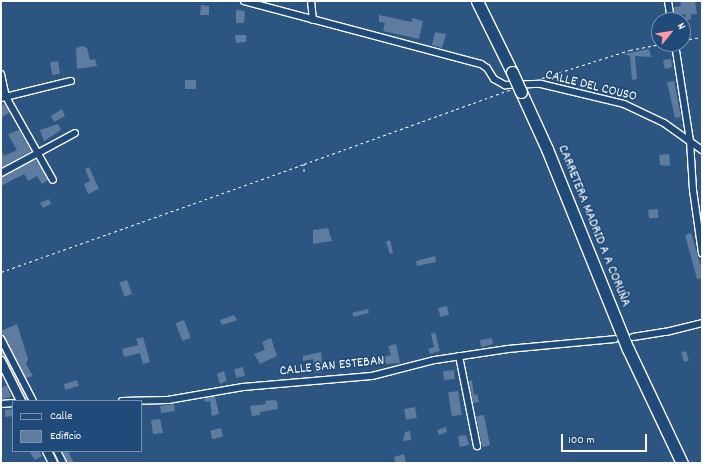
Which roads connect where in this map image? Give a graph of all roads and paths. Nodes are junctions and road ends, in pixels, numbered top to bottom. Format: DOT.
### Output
graph roads {
  1 [pos="244,1"];
  2 [pos="311,1"];
  3 [pos="477,1"];
  4 [pos="668,1"];
  5 [pos="670,12"];
  6 [pos="313,20"];
  7 [pos="702,36"];
  8 [pos="691,38"];
  9 [pos="651,46"];
  10 [pos="676,52"];
  11 [pos="1,74"];
  12 [pos="540,79"];
  13 [pos="71,81"];
  14 [pos="510,86"];
  15 [pos="3,98"];
  16 [pos="75,133"];
  17 [pos="690,140"];
  18 [pos="702,150"];
  19 [pos="38,153"];
  20 [pos="304,164"];
  21 [pos="304,172"];
  22 [pos="1,173"];
  23 [pos="53,180"];
  24 [pos="702,253"];
  25 [pos="1,272"];
  26 [pos="702,323"];
  27 [pos="633,337"];
  28 [pos="1,339"];
  29 [pos="615,339"];
  30 [pos="459,356"];
  31 [pos="1,361"];
  32 [pos="20,400"];
  33 [pos="32,400"];
  34 [pos="142,401"];
  35 [pos="12,403"];
  36 [pos="1,404"];
  37 [pos="477,446"];
  38 [pos="48,452"];
  39 [pos="58,452"];
  40 [pos="53,463"];
  41 [pos="63,463"];
  42 [pos="682,463"];
  1 -- 6 [label="street"];
  2 -- 6 [label="street"];
  3 -- 42 [label="highway, CARRETERA MADRID A A CORUÑA, bridge"];
  4 -- 5 [label="street"];
  6 -- 14 [label="street"];
  7 -- 8 [label="path"];
  9 -- 12 [label="path"];
  10 -- 17 [label="street"];
  11 -- 15 [label="street"];
  13 -- 15 [label="street"];
  14 -- 17 [label="street, CALLE DEL COUSO"];
  14 -- 20 [label="path"];
  15 -- 19 [label="street"];
  16 -- 19 [label="street"];
  17 -- 18 [label="street, CALLE DEL COUSO"];
  17 -- 24 [label="street"];
  19 -- 22 [label="street"];
  19 -- 23 [label="street"];
  20 -- 21 [label="path"];
  20 -- 25 [label="path"];
  26 -- 27 [label="street"];
  28 -- 33 [label="street"];
  29 -- 30 [label="street, CALLE SAN ESTEBAN"];
  30 -- 34 [label="street, CALLE SAN ESTEBAN"];
  30 -- 37 [label="street"];
  31 -- 32 [label="street"];
  35 -- 36 [label="street"];
  38 -- 40 [label="street"];
  39 -- 41 [label="street"];
}
